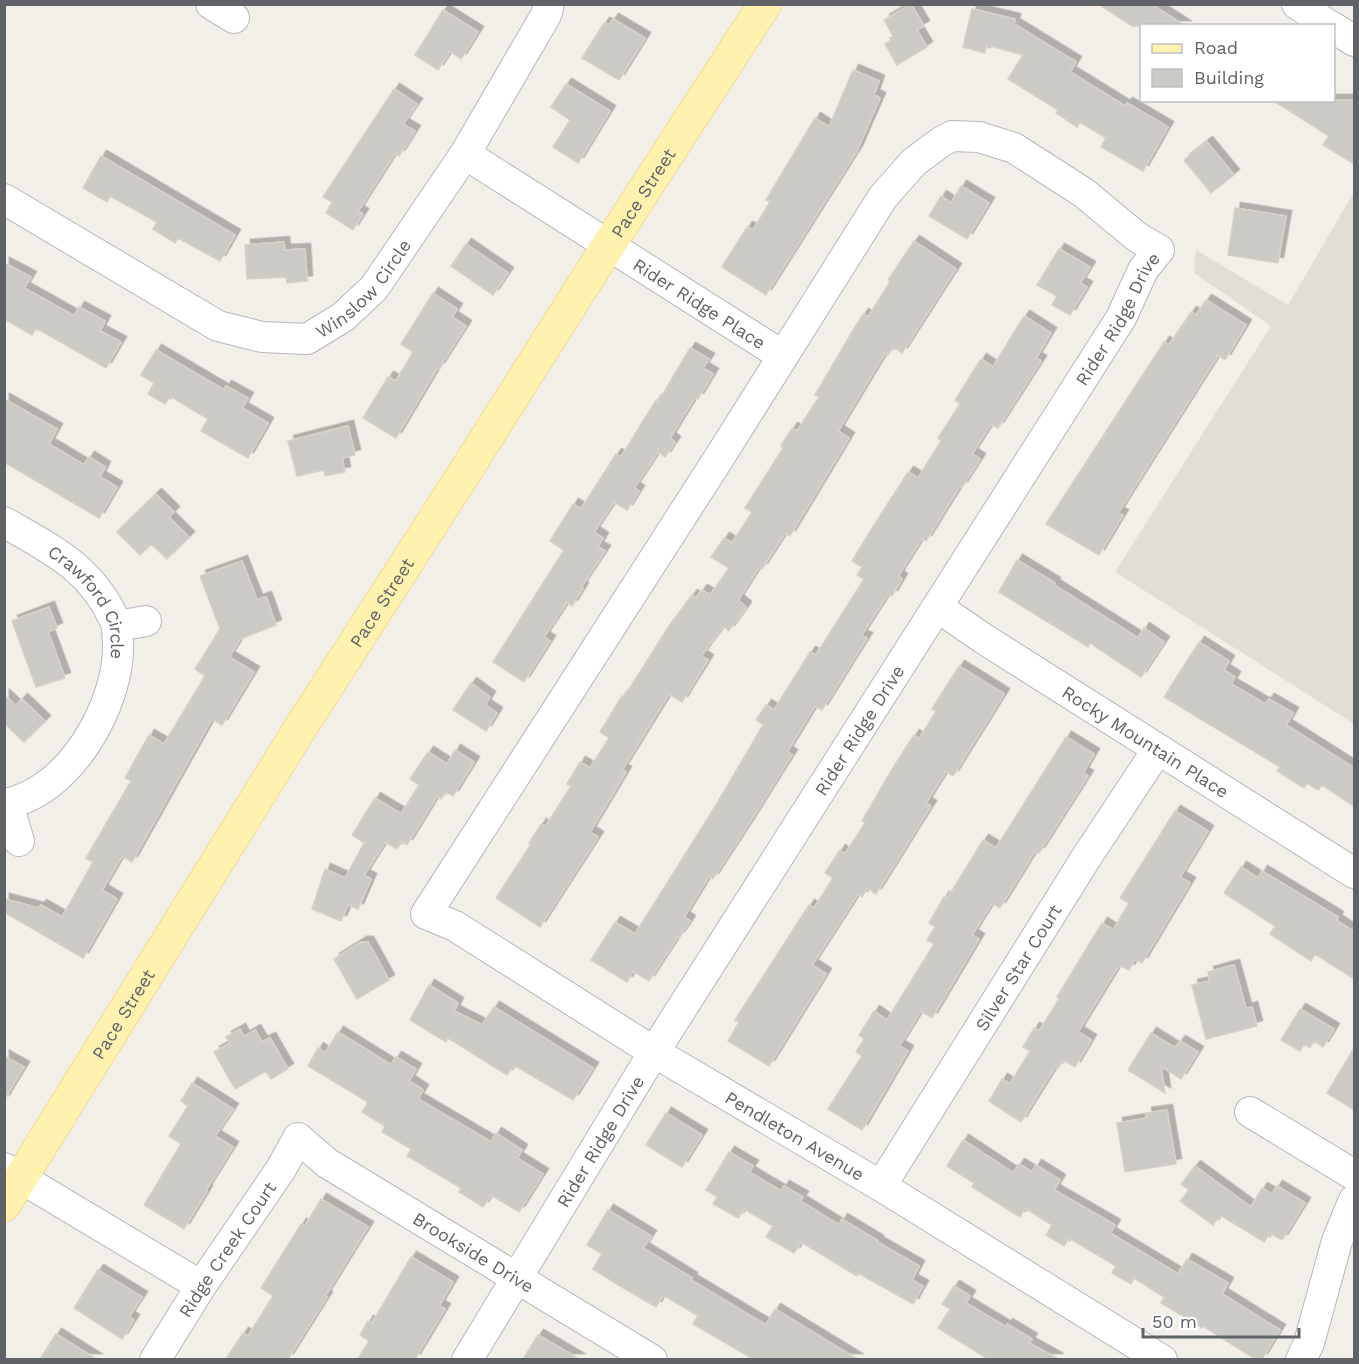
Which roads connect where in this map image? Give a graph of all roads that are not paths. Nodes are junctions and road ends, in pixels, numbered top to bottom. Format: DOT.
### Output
graph roads {
  1 [pos="549,4"];
  2 [pos="765,4"];
  3 [pos="1297,4"];
  4 [pos="1329,24"];
  5 [pos="1335,28"];
  6 [pos="1354,41"];
  7 [pos="465,154"];
  8 [pos="4,199"];
  9 [pos="608,246"];
  10 [pos="783,356"];
  11 [pos="4,522"];
  12 [pos="939,608"];
  13 [pos="146,621"];
  14 [pos="117,626"];
  15 [pos="1158,749"];
  16 [pos="6,804"];
  17 [pos="19,841"];
  18 [pos="1354,873"];
  19 [pos="426,914"];
  20 [pos="654,1052"];
  21 [pos="1250,1112"];
  22 [pos="298,1138"];
  23 [pos="13,1173"];
  24 [pos="1354,1175"];
  25 [pos="881,1186"];
  26 [pos="1354,1200"];
  27 [pos="4,1205"];
  28 [pos="517,1278"];
  29 [pos="201,1286"];
  30 [pos="155,1359"];
  31 [pos="467,1359"];
  32 [pos="652,1359"];
  33 [pos="1162,1359"];
  34 [pos="1301,1359"];
  1 -- 7 [label="street, Winslow Circle"];
  2 -- 9 [label="main road, Pace Street"];
  3 -- 4 [label="street"];
  5 -- 6 [label="street"];
  7 -- 8 [label="street, Winslow Circle"];
  7 -- 9 [label="street, Rider Ridge Place"];
  9 -- 10 [label="street, Rider Ridge Place"];
  9 -- 23 [label="main road, Pace Street"];
  10 -- 12 [label="street, Rider Ridge Drive"];
  10 -- 19 [label="street, Rider Ridge Drive"];
  11 -- 14 [label="street, Crawford Circle"];
  12 -- 15 [label="street, Rocky Mountain Place"];
  12 -- 20 [label="street, Rider Ridge Drive"];
  13 -- 14 [label="street"];
  14 -- 16 [label="street, Crawford Circle"];
  15 -- 18 [label="street, Rocky Mountain Place"];
  15 -- 25 [label="street, Silver Star Court"];
  16 -- 17 [label="street"];
  19 -- 20 [label="street, Pendleton Avenue"];
  20 -- 25 [label="street, Pendleton Avenue"];
  20 -- 28 [label="street, Rider Ridge Drive"];
  21 -- 24 [label="street"];
  22 -- 28 [label="street, Brookside Drive"];
  22 -- 29 [label="street, Ridge Creek Court"];
  23 -- 27 [label="main road, Pace Street"];
  23 -- 29 [label="street"];
  25 -- 33 [label="street, Pendleton Avenue"];
  26 -- 34 [label="street"];
  28 -- 31 [label="street, Rider Ridge Drive"];
  28 -- 32 [label="street, Brookside Drive"];
  29 -- 30 [label="street, Ridge Creek Court"];
}
